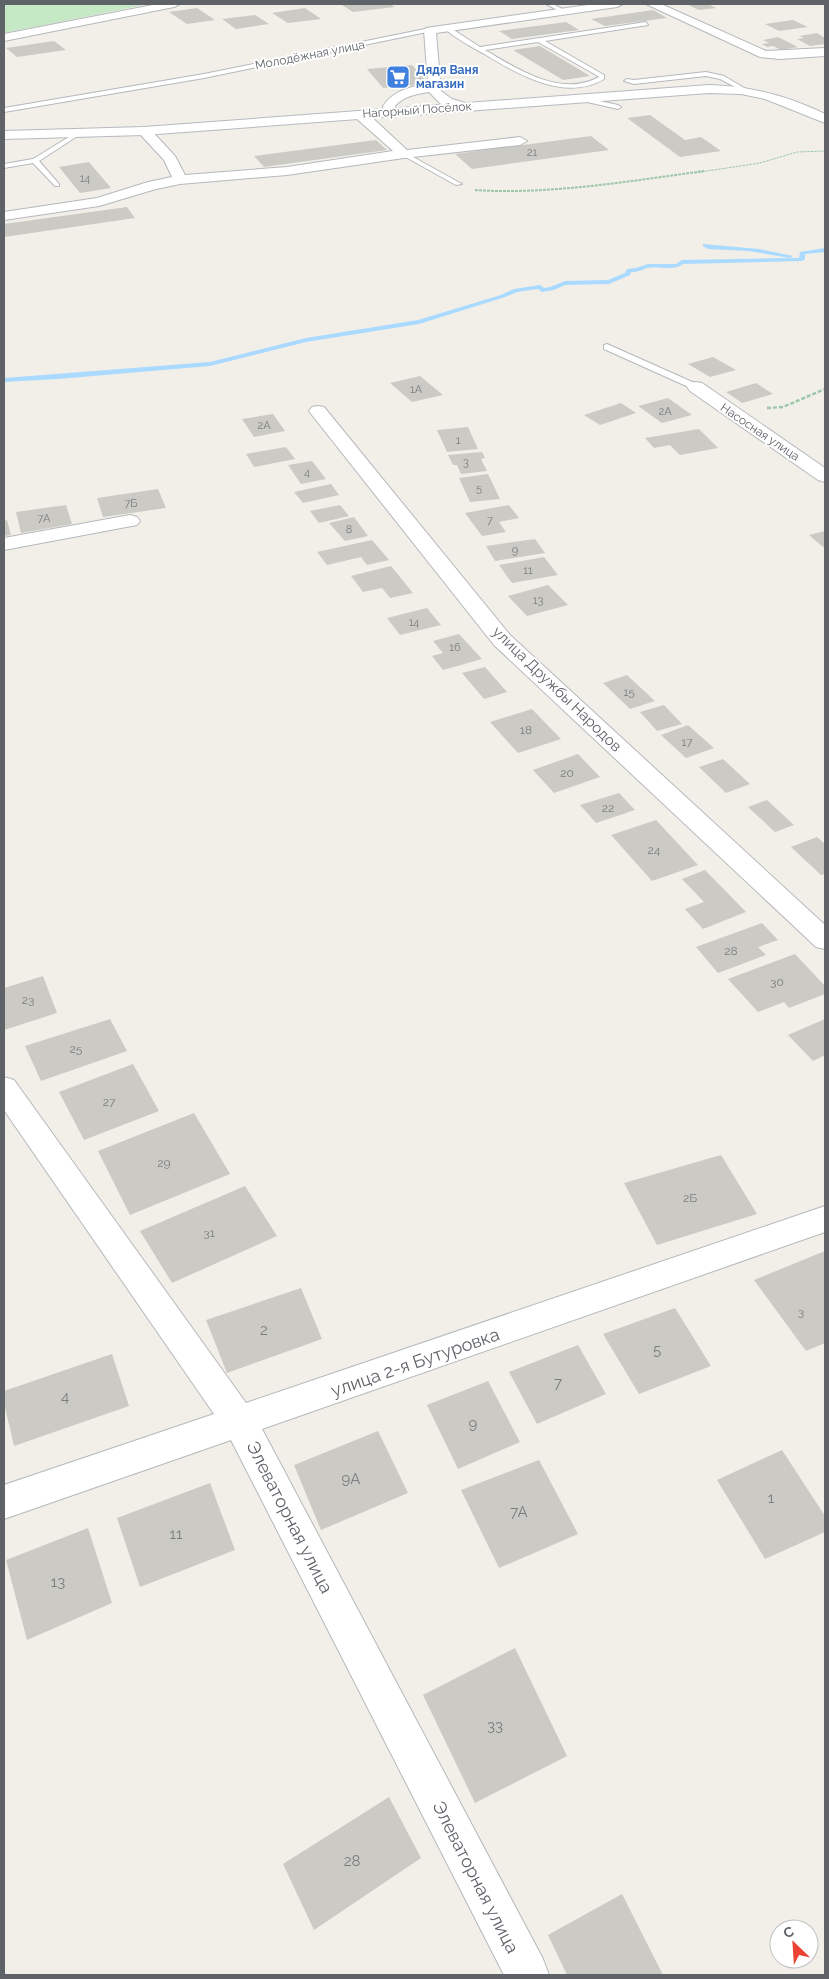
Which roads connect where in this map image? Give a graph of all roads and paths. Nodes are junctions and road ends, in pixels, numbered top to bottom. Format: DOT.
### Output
graph roads {
  1 [pos="174,4"];
  2 [pos="549,4"];
  3 [pos="617,4"];
  4 [pos="652,4"];
  5 [pos="563,11"];
  6 [pos="646,24"];
  7 [pos="447,28"];
  8 [pos="430,30"];
  9 [pos="4,38"];
  10 [pos="539,40"];
  11 [pos="479,49"];
  12 [pos="825,52"];
  13 [pos="627,81"];
  14 [pos="434,87"];
  15 [pos="743,90"];
  16 [pos="576,98"];
  17 [pos="464,107"];
  18 [pos="618,107"];
  19 [pos="4,110"];
  20 [pos="390,113"];
  21 [pos="361,115"];
  22 [pos="825,119"];
  23 [pos="144,131"];
  24 [pos="79,133"];
  25 [pos="4,135"];
  26 [pos="520,141"];
  27 [pos="825,152"];
  28 [pos="404,154"];
  29 [pos="35,161"];
  30 [pos="4,166"];
  31 [pos="180,180"];
  32 [pos="458,184"];
  33 [pos="57,185"];
  34 [pos="4,216"];
  35 [pos="607,347"];
  36 [pos="696,387"];
  37 [pos="825,389"];
  38 [pos="318,411"];
  39 [pos="731,412"];
  40 [pos="825,476"];
  41 [pos="130,521"];
  42 [pos="4,544"];
  43 [pos="825,940"];
  44 [pos="4,1088"];
  45 [pos="825,1219"];
  46 [pos="240,1422"];
  47 [pos="4,1502"];
  48 [pos="527,1975"];
  1 -- 9 [label="street"];
  2 -- 5 [label="lane"];
  3 -- 5 [label="street, Молодёжная улица"];
  4 -- 12 [label="street"];
  5 -- 7 [label="street, Молодёжная улица"];
  6 -- 10 [label="lane"];
  7 -- 8 [label="street, Молодёжная улица"];
  7 -- 11 [label="lane"];
  8 -- 14 [label="street"];
  8 -- 19 [label="lane, Молодёжная улица"];
  10 -- 11 [label="lane"];
  10 -- 11 [label="lane"];
  13 -- 15 [label="lane"];
  14 -- 17 [label="street"];
  14 -- 20 [label="street"];
  15 -- 16 [label="street, Нагорный Посёлок"];
  15 -- 22 [label="street, Нагорный Посёлок"];
  16 -- 17 [label="street, Нагорный Посёлок"];
  16 -- 18 [label="lane"];
  17 -- 20 [label="street, Нагорный Посёлок"];
  20 -- 21 [label="street, Нагорный Посёлок"];
  21 -- 23 [label="street, Нагорный Посёлок"];
  21 -- 28 [label="street"];
  23 -- 24 [label="street, Нагорный Посёлок"];
  23 -- 31 [label="street"];
  24 -- 25 [label="street, Нагорный Посёлок"];
  24 -- 29 [label="lane"];
  26 -- 28 [label="street"];
  27 -- 32 [label="path"];
  28 -- 31 [label="street"];
  28 -- 32 [label="lane"];
  29 -- 30 [label="lane"];
  29 -- 33 [label="lane"];
  31 -- 34 [label="street"];
  35 -- 36 [label="lane"];
  36 -- 39 [label="street, Насосная улица"];
  37 -- 39 [label="path"];
  38 -- 43 [label="street, улица Дружбы Народов"];
  39 -- 40 [label="street, Насосная улица"];
  41 -- 42 [label="street"];
  44 -- 46 [label="street, Элеваторная улица"];
  45 -- 46 [label="street, улица 2-я Бутуровка"];
  46 -- 47 [label="street, улица 2-я Бутуровка"];
  46 -- 48 [label="street, Элеваторная улица"];
}
